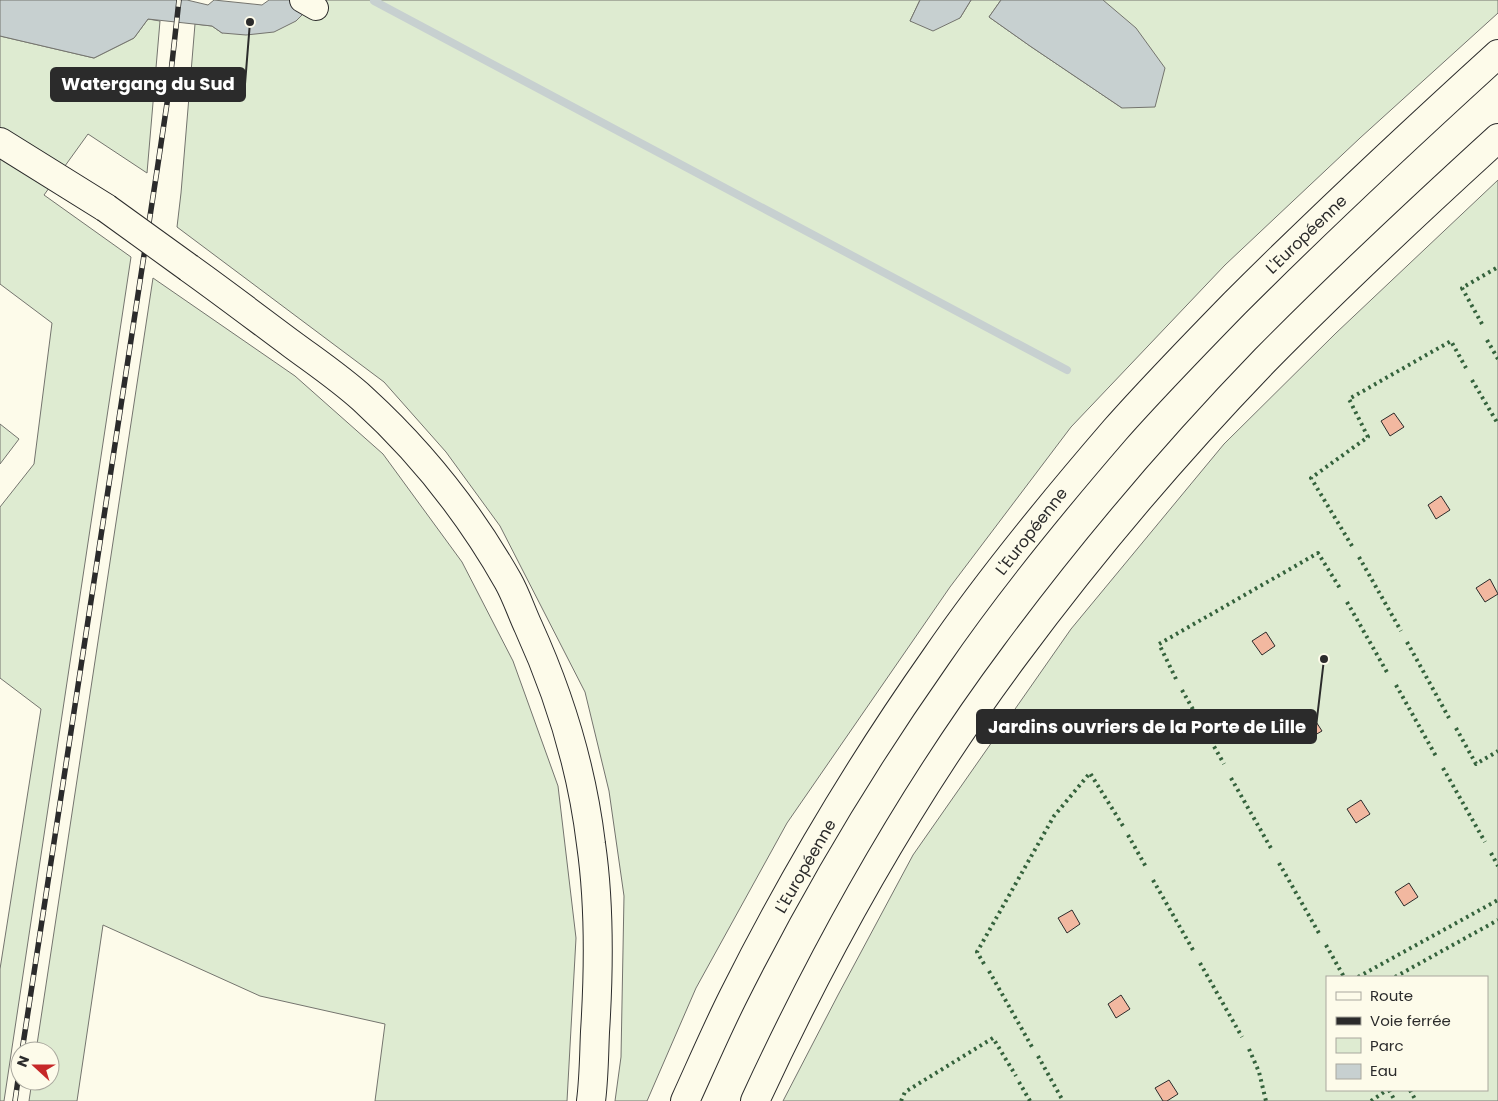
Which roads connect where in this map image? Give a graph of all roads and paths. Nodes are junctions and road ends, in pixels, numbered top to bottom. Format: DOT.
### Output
graph roads {
  1 [pos="1498,54"];
  2 [pos="1498,138"];
  3 [pos="0,142"];
  4 [pos="591,1101"];
  5 [pos="685,1101"];
  6 [pos="755,1101"];
  1 -- 5 [label="highway, L'Européenne"];
  2 -- 6 [label="highway"];
  3 -- 4 [label="highway, bridge"];
}
